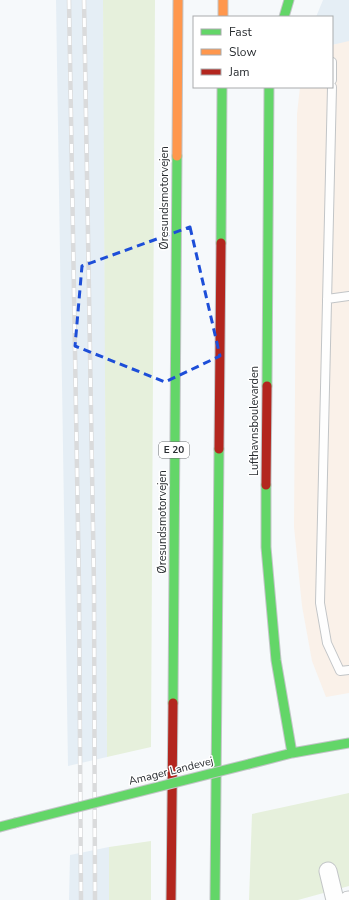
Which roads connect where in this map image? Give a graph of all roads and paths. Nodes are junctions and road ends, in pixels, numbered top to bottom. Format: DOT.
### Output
graph roads {
  1 [pos="178,0"];
  2 [pos="223,0"];
  3 [pos="289,0"];
  4 [pos="223,16"];
  5 [pos="284,16"];
  6 [pos="222,88"];
  7 [pos="269,88"];
  8 [pos="332,88"];
  9 [pos="349,296"];
  10 [pos="327,299"];
  11 [pos="349,670"];
  12 [pos="349,743"];
  13 [pos="292,753"];
  14 [pos="0,826"];
  15 [pos="328,871"];
  16 [pos="171,900"];
  17 [pos="215,900"];
  18 [pos="335,900"];
  1 -- 16 [label="main road, Øresundsmotorvejen / E 20"];
  2 -- 4 [label="main road"];
  3 -- 5 [label="main road"];
  6 -- 17 [label="main road"];
  7 -- 13 [label="main road, Lufthavnsboulevarden"];
  8 -- 10 [label="lane"];
  9 -- 10 [label="lane"];
  10 -- 11 [label="lane"];
  12 -- 13 [label="main road, Amager Landevej"];
  13 -- 14 [label="main road, Amager Landevej, bridge"];
  15 -- 18 [label="street"];
}
